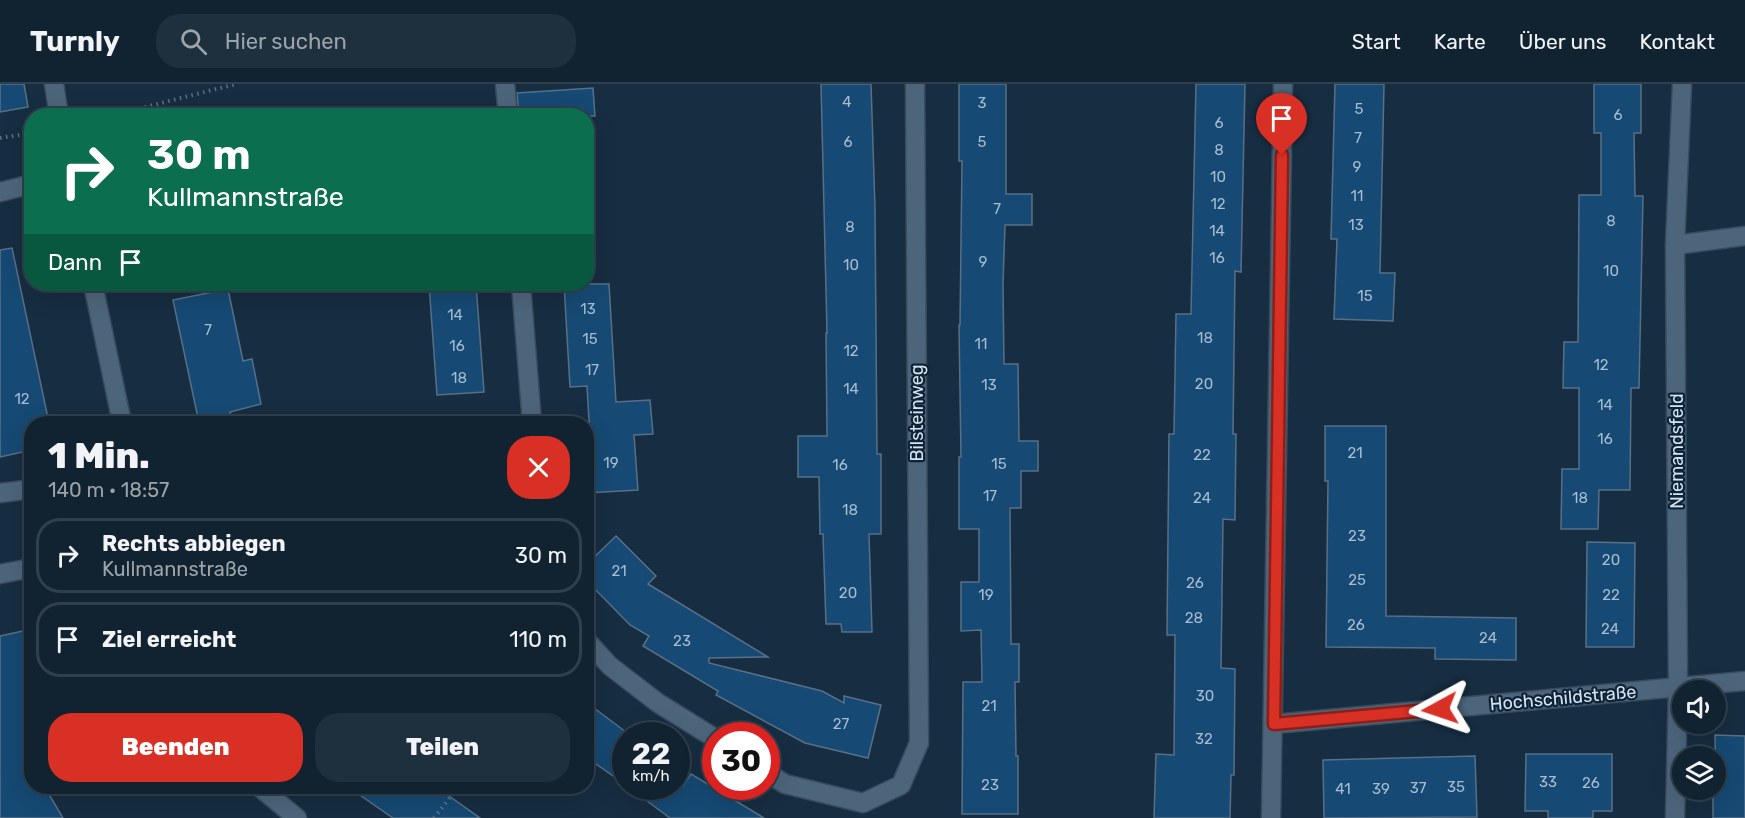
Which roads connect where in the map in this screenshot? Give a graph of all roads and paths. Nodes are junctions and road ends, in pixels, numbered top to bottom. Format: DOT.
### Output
graph roads {
  1 [pos="54,84"];
  2 [pos="236,84"];
  3 [pos="505,84"];
  4 [pos="915,84"];
  5 [pos="1283,84"];
  6 [pos="1682,84"];
  7 [pos="58,108"];
  8 [pos="142,108"];
  9 [pos="507,108"];
  10 [pos="24,135"];
  11 [pos="0,138"];
  12 [pos="24,186"];
  13 [pos="0,192"];
  14 [pos="1745,236"];
  15 [pos="1675,245"];
  16 [pos="94,291"];
  17 [pos="522,291"];
  18 [pos="121,416"];
  19 [pos="531,416"];
  20 [pos="24,490"];
  21 [pos="0,493"];
  22 [pos="24,570"];
  23 [pos="0,574"];
  24 [pos="594,648"];
  25 [pos="1678,680"];
  26 [pos="1745,681"];
  27 [pos="1726,683"];
  28 [pos="1672,688"];
  29 [pos="1274,724"];
  30 [pos="702,730"];
  31 [pos="1677,734"];
  32 [pos="780,781"];
  33 [pos="268,794"];
  34 [pos="453,794"];
  35 [pos="297,818"];
  36 [pos="434,818"];
  37 [pos="1271,818"];
  38 [pos="1676,818"];
  1 -- 7 [label="street"];
  2 -- 8 [label="path"];
  3 -- 9 [label="street"];
  4 -- 32 [label="street, Bilsteinweg"];
  5 -- 29 [label="street"];
  6 -- 15 [label="street, Niemandsfeld"];
  10 -- 11 [label="path"];
  12 -- 13 [label="street"];
  14 -- 15 [label="street"];
  15 -- 25 [label="street, Niemandsfeld"];
  16 -- 18 [label="street"];
  17 -- 19 [label="street"];
  20 -- 21 [label="street"];
  22 -- 23 [label="street"];
  24 -- 30 [label="street"];
  26 -- 27 [label="street, Hochschildstraße"];
  28 -- 29 [label="street, Hochschildstraße"];
  29 -- 37 [label="street"];
  31 -- 38 [label="street, Niemandsfeld"];
  33 -- 35 [label="street"];
  34 -- 36 [label="path"];
}
